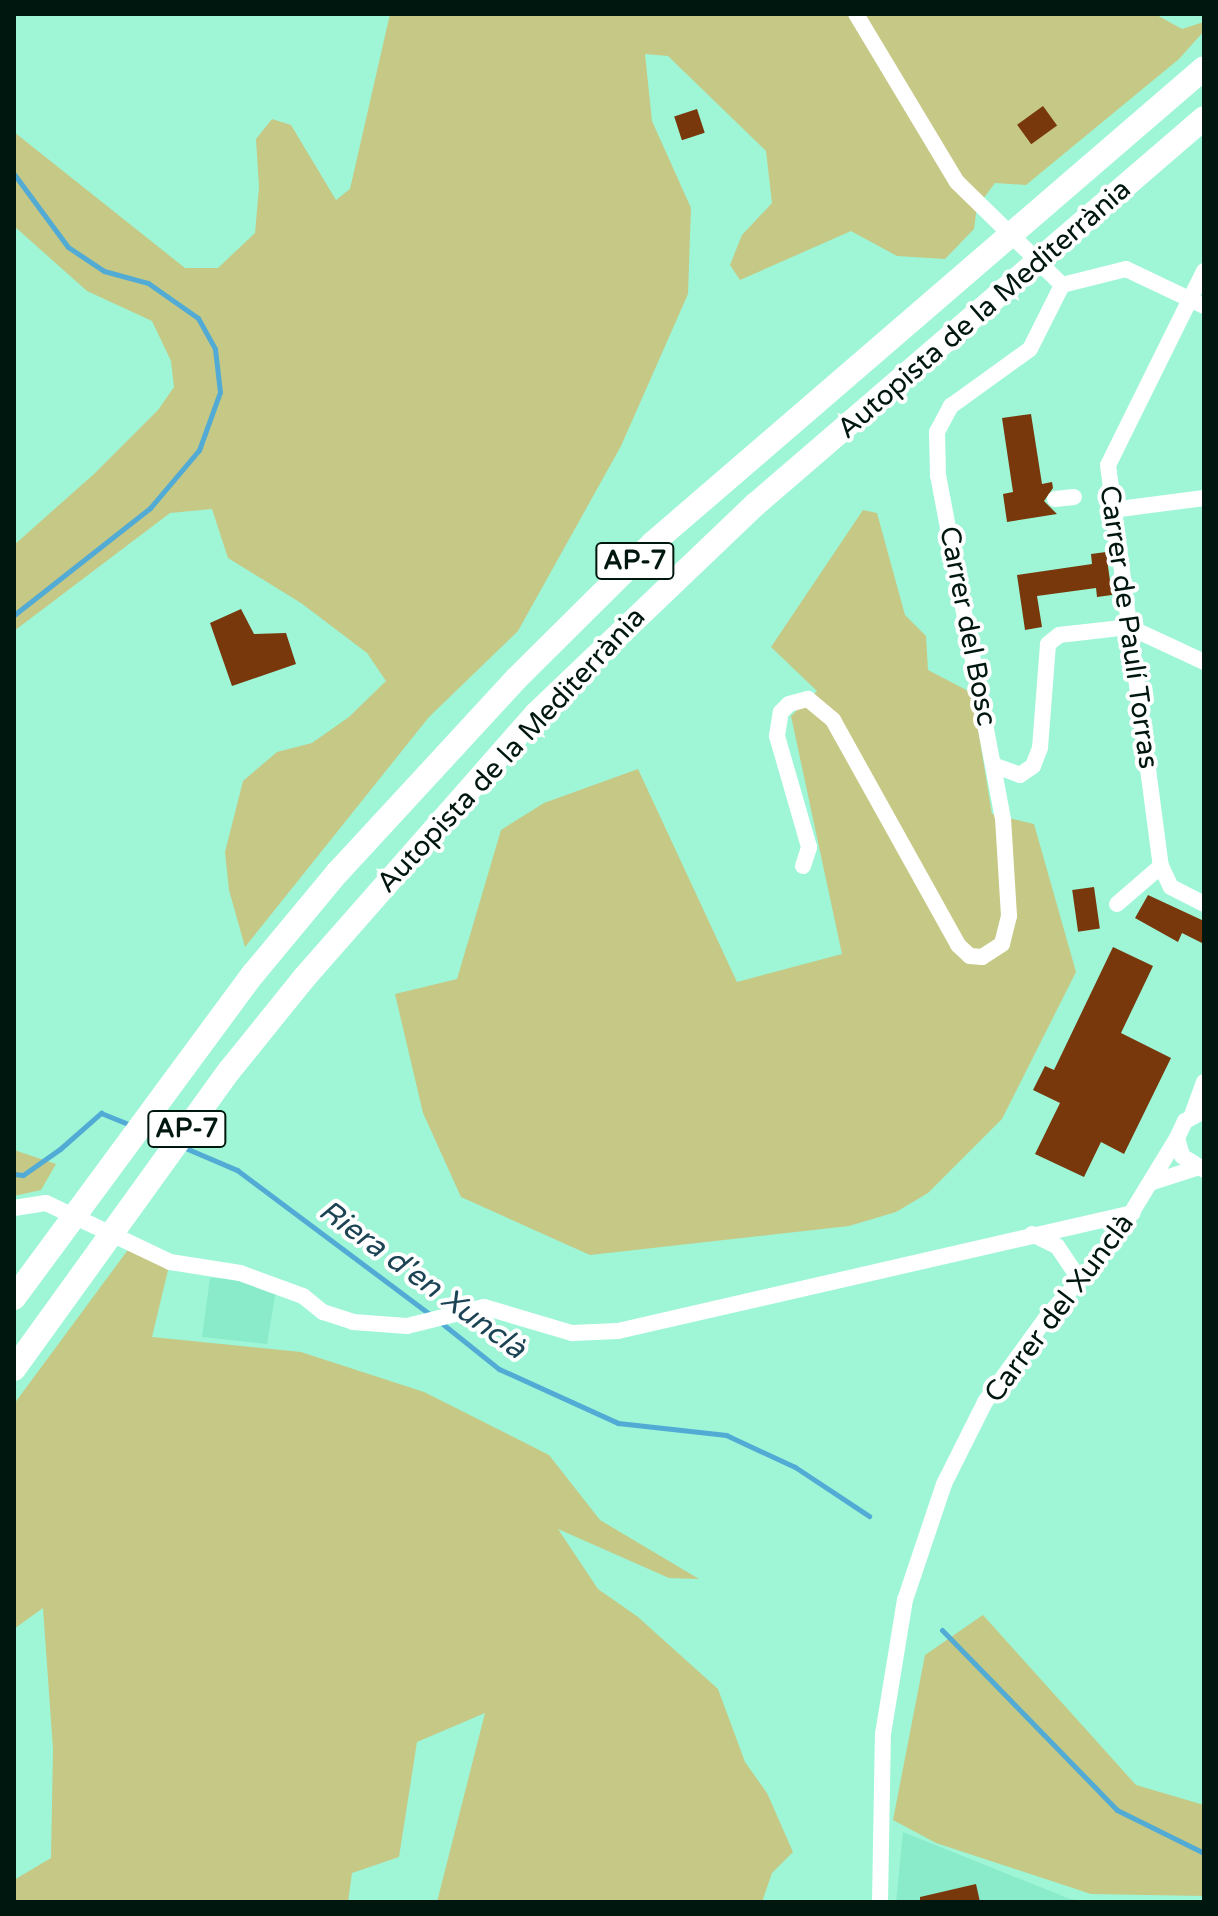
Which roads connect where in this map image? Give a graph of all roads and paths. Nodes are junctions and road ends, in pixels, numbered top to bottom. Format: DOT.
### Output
graph roads {
  1 [pos="856,14"];
  2 [pos="1204,68"];
  3 [pos="1204,118"];
  4 [pos="1204,271"];
  5 [pos="1062,285"];
  6 [pos="1197,303"];
  7 [pos="1074,497"];
  8 [pos="1204,498"];
  9 [pos="1055,499"];
  10 [pos="1112,510"];
  11 [pos="1129,627"];
  12 [pos="1204,662"];
  13 [pos="993,765"];
  14 [pos="803,866"];
  15 [pos="1161,866"];
  16 [pos="1117,904"];
  17 [pos="1204,904"];
  18 [pos="1204,1082"];
  19 [pos="1198,1113"];
  20 [pos="1177,1138"];
  21 [pos="1200,1169"];
  22 [pos="1153,1182"];
  23 [pos="14,1208"];
  24 [pos="1133,1213"];
  25 [pos="1032,1234"];
  26 [pos="1080,1280"];
  27 [pos="14,1298"];
  28 [pos="14,1369"];
  29 [pos="880,1902"];
  1 -- 5 [label="street"];
  2 -- 27 [label="highway, Autopista de la Mediterrània / AP-7"];
  3 -- 28 [label="highway, Autopista de la Mediterrània / AP-7"];
  4 -- 6 [label="street, Carrer de Paulí Torras"];
  5 -- 6 [label="street"];
  5 -- 13 [label="street, Carrer del Bosc"];
  6 -- 10 [label="street, Carrer de Paulí Torras"];
  7 -- 9 [label="street"];
  8 -- 10 [label="street"];
  10 -- 11 [label="street, Carrer de Paulí Torras"];
  11 -- 12 [label="street"];
  11 -- 13 [label="street, Carrer del Bosc"];
  11 -- 15 [label="street, Carrer de Paulí Torras"];
  13 -- 14 [label="street"];
  15 -- 16 [label="street"];
  15 -- 17 [label="street"];
  18 -- 19 [label="street"];
  19 -- 20 [label="street, Carrer del Xunclà"];
  20 -- 21 [label="street"];
  20 -- 22 [label="street, Carrer del Xunclà"];
  21 -- 22 [label="street"];
  22 -- 24 [label="street, Carrer del Xunclà"];
  23 -- 25 [label="street"];
  24 -- 25 [label="street"];
  24 -- 26 [label="street, Carrer del Xunclà"];
  25 -- 26 [label="street"];
  26 -- 29 [label="street, Carrer del Xunclà"];
}
